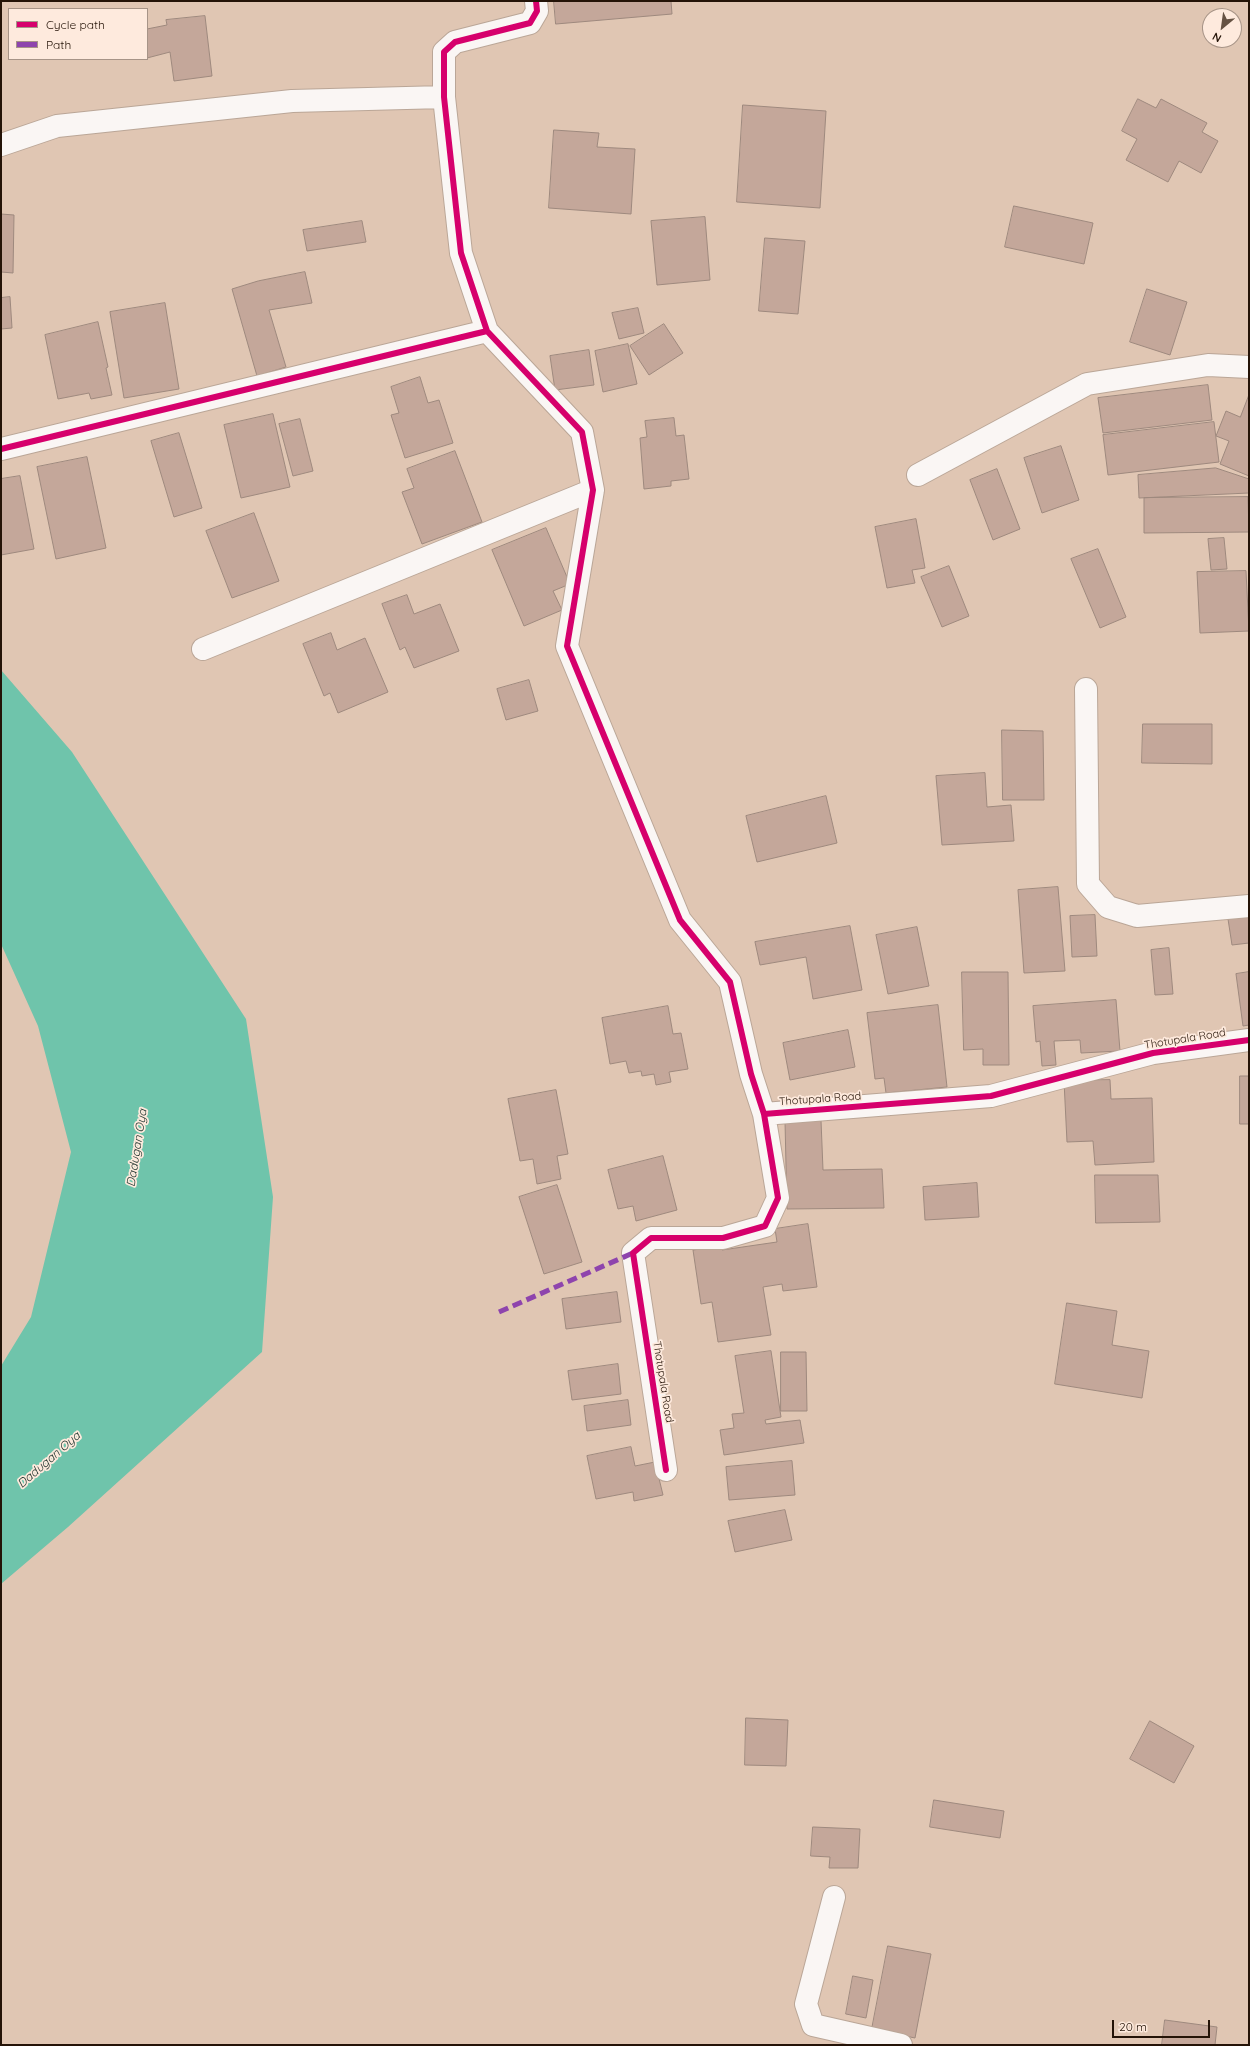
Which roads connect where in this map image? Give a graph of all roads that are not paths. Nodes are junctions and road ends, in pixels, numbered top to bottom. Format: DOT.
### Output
graph roads {
  1 [pos="536,1"];
  2 [pos="444,97"];
  3 [pos="1,145"];
  4 [pos="487,331"];
  5 [pos="1249,367"];
  6 [pos="1,449"];
  7 [pos="918,475"];
  8 [pos="593,490"];
  9 [pos="203,649"];
  10 [pos="1086,689"];
  11 [pos="1249,906"];
  12 [pos="1249,1040"];
  13 [pos="764,1114"];
  14 [pos="666,1470"];
  15 [pos="834,1897"];
  16 [pos="901,2045"];
  1 -- 2 [label="street"];
  2 -- 3 [label="street"];
  2 -- 4 [label="street"];
  4 -- 6 [label="street"];
  4 -- 8 [label="street"];
  5 -- 7 [label="street"];
  8 -- 9 [label="street"];
  8 -- 13 [label="street"];
  10 -- 11 [label="street"];
  12 -- 13 [label="street, Thotupala Road"];
  13 -- 14 [label="street, Thotupala Road"];
  15 -- 16 [label="street"];
}
